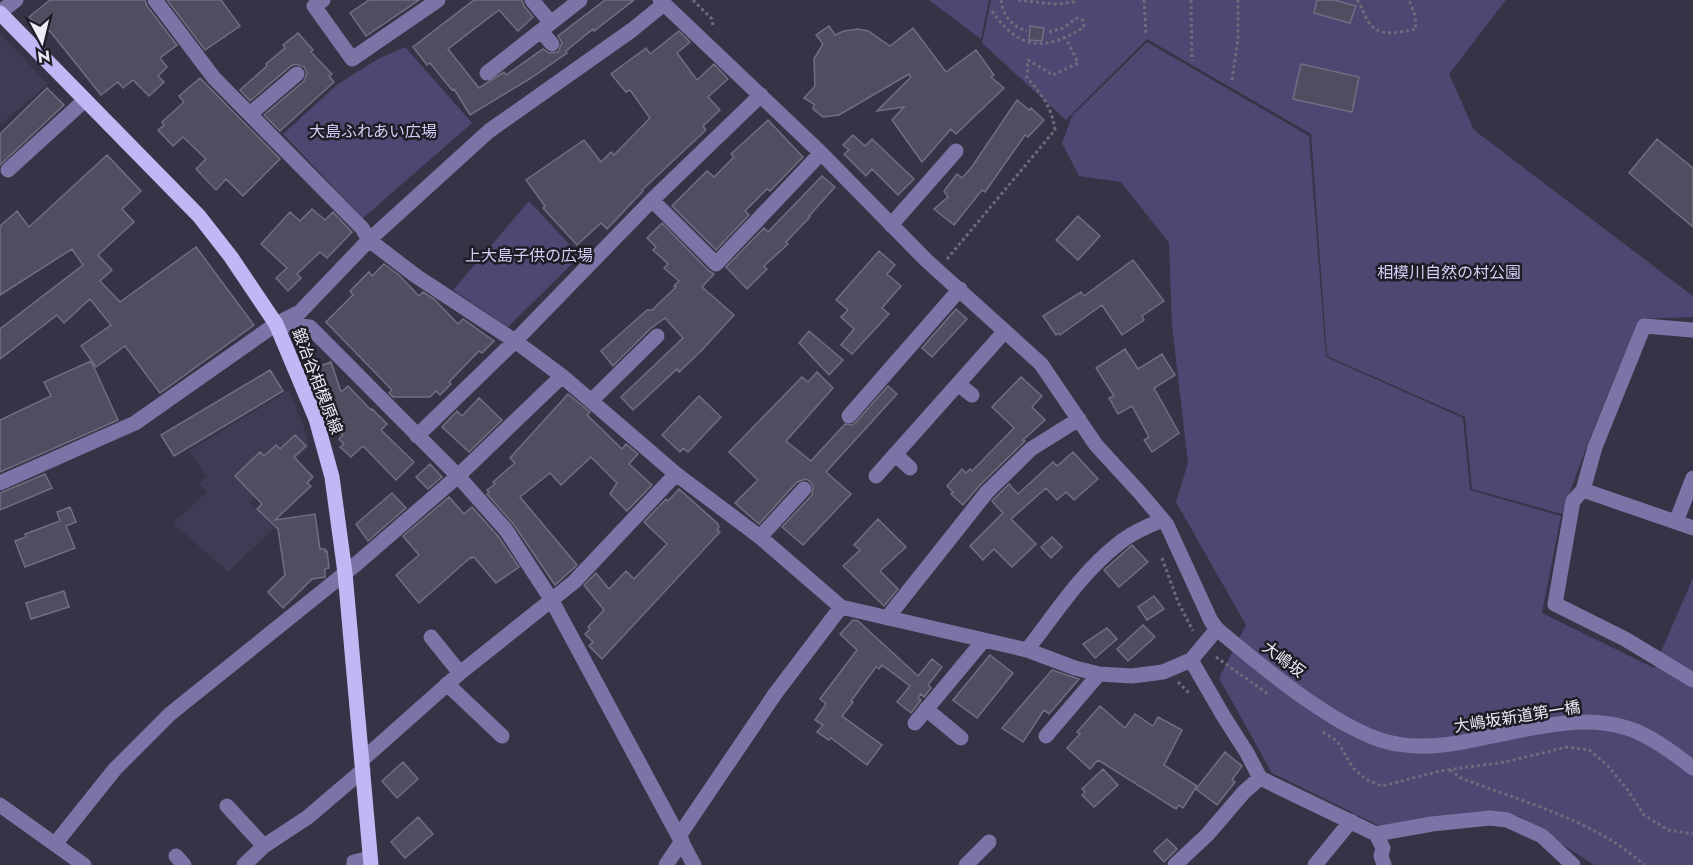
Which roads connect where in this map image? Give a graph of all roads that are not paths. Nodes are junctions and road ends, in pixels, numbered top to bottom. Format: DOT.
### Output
graph roads {
  1 [pos="16,0"];
  2 [pos="155,0"];
  3 [pos="322,0"];
  4 [pos="438,0"];
  5 [pos="532,0"];
  6 [pos="580,0"];
  7 [pos="662,2"];
  8 [pos="0,13"];
  9 [pos="546,27"];
  10 [pos="552,44"];
  11 [pos="487,73"];
  12 [pos="297,74"];
  13 [pos="761,95"];
  14 [pos="85,100"];
  15 [pos="250,114"];
  16 [pos="956,151"];
  17 [pos="821,153"];
  18 [pos="8,170"];
  19 [pos="652,200"];
  20 [pos="891,225"];
  21 [pos="369,240"];
  22 [pos="960,289"];
  23 [pos="276,324"];
  24 [pos="1693,330"];
  25 [pos="1005,331"];
  26 [pos="657,336"];
  27 [pos="515,341"];
  28 [pos="562,376"];
  29 [pos="958,384"];
  30 [pos="972,395"];
  31 [pos="591,401"];
  32 [pos="849,416"];
  33 [pos="1078,419"];
  34 [pos="417,435"];
  35 [pos="895,454"];
  36 [pos="910,468"];
  37 [pos="676,474"];
  38 [pos="458,476"];
  39 [pos="876,476"];
  40 [pos="1693,478"];
  41 [pos="0,483"];
  42 [pos="804,489"];
  43 [pos="1583,490"];
  44 [pos="1165,522"];
  45 [pos="1676,522"];
  46 [pos="1693,528"];
  47 [pos="760,537"];
  48 [pos="345,573"];
  49 [pos="551,599"];
  50 [pos="841,607"];
  51 [pos="887,618"];
  52 [pos="1214,625"];
  53 [pos="431,637"];
  54 [pos="984,640"];
  55 [pos="1027,650"];
  56 [pos="1191,660"];
  57 [pos="460,673"];
  58 [pos="1099,674"];
  59 [pos="1693,680"];
  60 [pos="447,684"];
  61 [pos="926,709"];
  62 [pos="1339,720"];
  63 [pos="915,723"];
  64 [pos="502,736"];
  65 [pos="1046,736"];
  66 [pos="961,738"];
  67 [pos="363,765"];
  68 [pos="1693,768"];
  69 [pos="1260,778"];
  70 [pos="0,805"];
  71 [pos="227,806"];
  72 [pos="1351,821"];
  73 [pos="1376,834"];
  74 [pos="681,839"];
  75 [pos="989,842"];
  76 [pos="55,844"];
  77 [pos="264,846"];
  78 [pos="371,862"];
  79 [pos="84,865"];
  80 [pos="243,865"];
  81 [pos="354,865"];
  82 [pos="666,865"];
  83 [pos="694,865"];
  84 [pos="966,865"];
  85 [pos="1175,865"];
  86 [pos="1315,865"];
  87 [pos="1384,865"];
  88 [pos="1573,865"];
  1 -- 8 [label="street"];
  2 -- 15 [label="street"];
  3 -- 4 [label="street"];
  5 -- 9 [label="street"];
  6 -- 9 [label="street"];
  7 -- 13 [label="street"];
  7 -- 21 [label="street"];
  8 -- 14 [label="main road, 鍛冶谷相模原線"];
  9 -- 10 [label="street"];
  9 -- 11 [label="street"];
  12 -- 15 [label="street"];
  13 -- 17 [label="street"];
  13 -- 19 [label="street"];
  14 -- 18 [label="street"];
  14 -- 23 [label="main road, 鍛冶谷相模原線"];
  15 -- 21 [label="street"];
  16 -- 20 [label="street"];
  17 -- 19 [label="street"];
  17 -- 20 [label="street"];
  19 -- 27 [label="street"];
  20 -- 22 [label="street"];
  21 -- 23 [label="street"];
  21 -- 27 [label="street"];
  22 -- 25 [label="street"];
  22 -- 32 [label="street"];
  23 -- 34 [label="street"];
  23 -- 41 [label="street"];
  23 -- 48 [label="main road, 鍛冶谷相模原線"];
  24 -- 43 [label="street"];
  25 -- 29 [label="street"];
  25 -- 33 [label="street"];
  26 -- 31 [label="street"];
  27 -- 28 [label="street"];
  27 -- 34 [label="street"];
  28 -- 31 [label="street"];
  28 -- 38 [label="street"];
  29 -- 30 [label="street"];
  29 -- 35 [label="street"];
  31 -- 37 [label="street"];
  33 -- 44 [label="street"];
  33 -- 51 [label="street"];
  34 -- 38 [label="street"];
  35 -- 36 [label="street"];
  35 -- 39 [label="street"];
  37 -- 47 [label="street"];
  37 -- 49 [label="street"];
  38 -- 48 [label="street"];
  38 -- 49 [label="street"];
  40 -- 45 [label="street"];
  42 -- 47 [label="street"];
  43 -- 45 [label="street"];
  43 -- 59 [label="street"];
  44 -- 52 [label="street"];
  44 -- 55 [label="street"];
  45 -- 46 [label="street"];
  47 -- 50 [label="street"];
  48 -- 67 [label="main road, 鍛冶谷相模原線"];
  48 -- 76 [label="street"];
  49 -- 57 [label="street"];
  49 -- 74 [label="street"];
  50 -- 51 [label="street"];
  50 -- 74 [label="street"];
  51 -- 54 [label="street"];
  52 -- 56 [label="street"];
  52 -- 62 [label="street, 大嶋坂"];
  53 -- 57 [label="street"];
  54 -- 55 [label="street"];
  54 -- 61 [label="street"];
  55 -- 58 [label="street"];
  56 -- 58 [label="street"];
  56 -- 69 [label="street"];
  57 -- 60 [label="street"];
  58 -- 65 [label="street"];
  60 -- 64 [label="street"];
  60 -- 67 [label="street"];
  61 -- 63 [label="street"];
  61 -- 66 [label="street"];
  62 -- 68 [label="street, 大嶋坂新道第一橋"];
  67 -- 77 [label="street"];
  67 -- 78 [label="main road, 鍛冶谷相模原線"];
  69 -- 72 [label="street"];
  69 -- 85 [label="street"];
  70 -- 76 [label="street"];
  71 -- 77 [label="street"];
  72 -- 73 [label="street"];
  72 -- 86 [label="street"];
  73 -- 87 [label="street"];
  73 -- 88 [label="street"];
  74 -- 82 [label="street"];
  74 -- 83 [label="street"];
  75 -- 84 [label="street"];
  76 -- 79 [label="street"];
  77 -- 80 [label="street"];
  78 -- 81 [label="street"];
}
